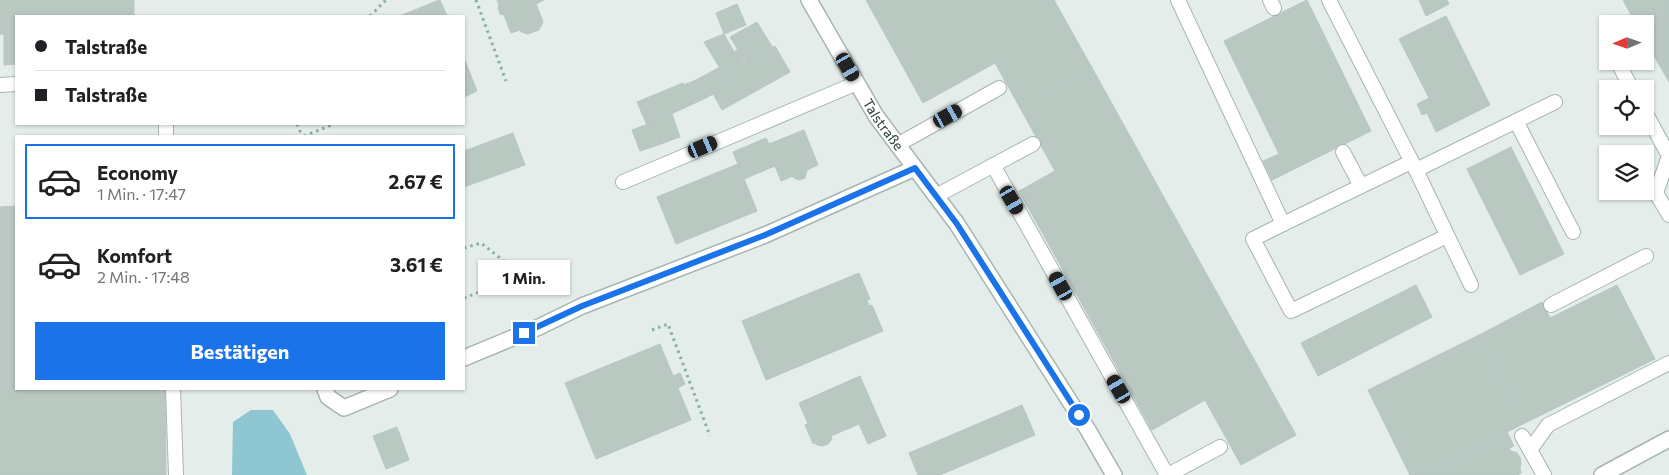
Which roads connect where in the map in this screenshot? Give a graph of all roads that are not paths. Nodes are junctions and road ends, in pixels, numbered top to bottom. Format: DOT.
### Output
graph roads {
  1 [pos="809,0"];
  2 [pos="1178,0"];
  3 [pos="1329,0"];
  4 [pos="857,83"];
  5 [pos="15,84"];
  6 [pos="0,85"];
  7 [pos="999,88"];
  8 [pos="1555,102"];
  9 [pos="1516,121"];
  10 [pos="1654,128"];
  11 [pos="897,144"];
  12 [pos="1033,144"];
  13 [pos="1343,152"];
  14 [pos="993,165"];
  15 [pos="1414,166"];
  16 [pos="915,168"];
  17 [pos="622,182"];
  18 [pos="1361,186"];
  19 [pos="936,196"];
  20 [pos="1669,216"];
  21 [pos="1283,224"];
  22 [pos="1574,232"];
  23 [pos="1447,236"];
  24 [pos="1646,256"];
  25 [pos="1471,285"];
  26 [pos="1551,305"];
  27 [pos="465,358"];
  28 [pos="1669,363"];
  29 [pos="173,390"];
  30 [pos="325,390"];
  31 [pos="388,390"];
  32 [pos="1522,436"];
  33 [pos="1669,439"];
  34 [pos="1220,447"];
  35 [pos="1530,450"];
  36 [pos="176,475"];
  37 [pos="1114,475"];
  38 [pos="1168,475"];
  39 [pos="1544,475"];
  40 [pos="1602,475"];
  1 -- 4 [label="street, Talstraße"];
  2 -- 21 [label="lane"];
  3 -- 15 [label="lane"];
  4 -- 11 [label="street, Talstraße"];
  4 -- 17 [label="lane"];
  5 -- 6 [label="lane"];
  7 -- 11 [label="lane"];
  8 -- 9 [label="lane"];
  9 -- 15 [label="lane"];
  9 -- 22 [label="lane"];
  10 -- 20 [label="lane"];
  11 -- 16 [label="street, Talstraße"];
  12 -- 14 [label="lane"];
  13 -- 18 [label="lane"];
  14 -- 19 [label="lane"];
  14 -- 38 [label="lane"];
  15 -- 18 [label="lane"];
  15 -- 23 [label="lane"];
  16 -- 19 [label="street, Talstraße"];
  16 -- 27 [label="street"];
  18 -- 21 [label="lane"];
  19 -- 37 [label="street, Talstraße"];
  21 -- 23 [label="lane"];
  23 -- 25 [label="lane"];
  24 -- 26 [label="lane"];
  28 -- 35 [label="lane"];
  29 -- 36 [label="lane"];
  30 -- 31 [label="street"];
  32 -- 35 [label="lane"];
  33 -- 40 [label="street"];
  34 -- 38 [label="lane"];
  35 -- 39 [label="lane"];
}
